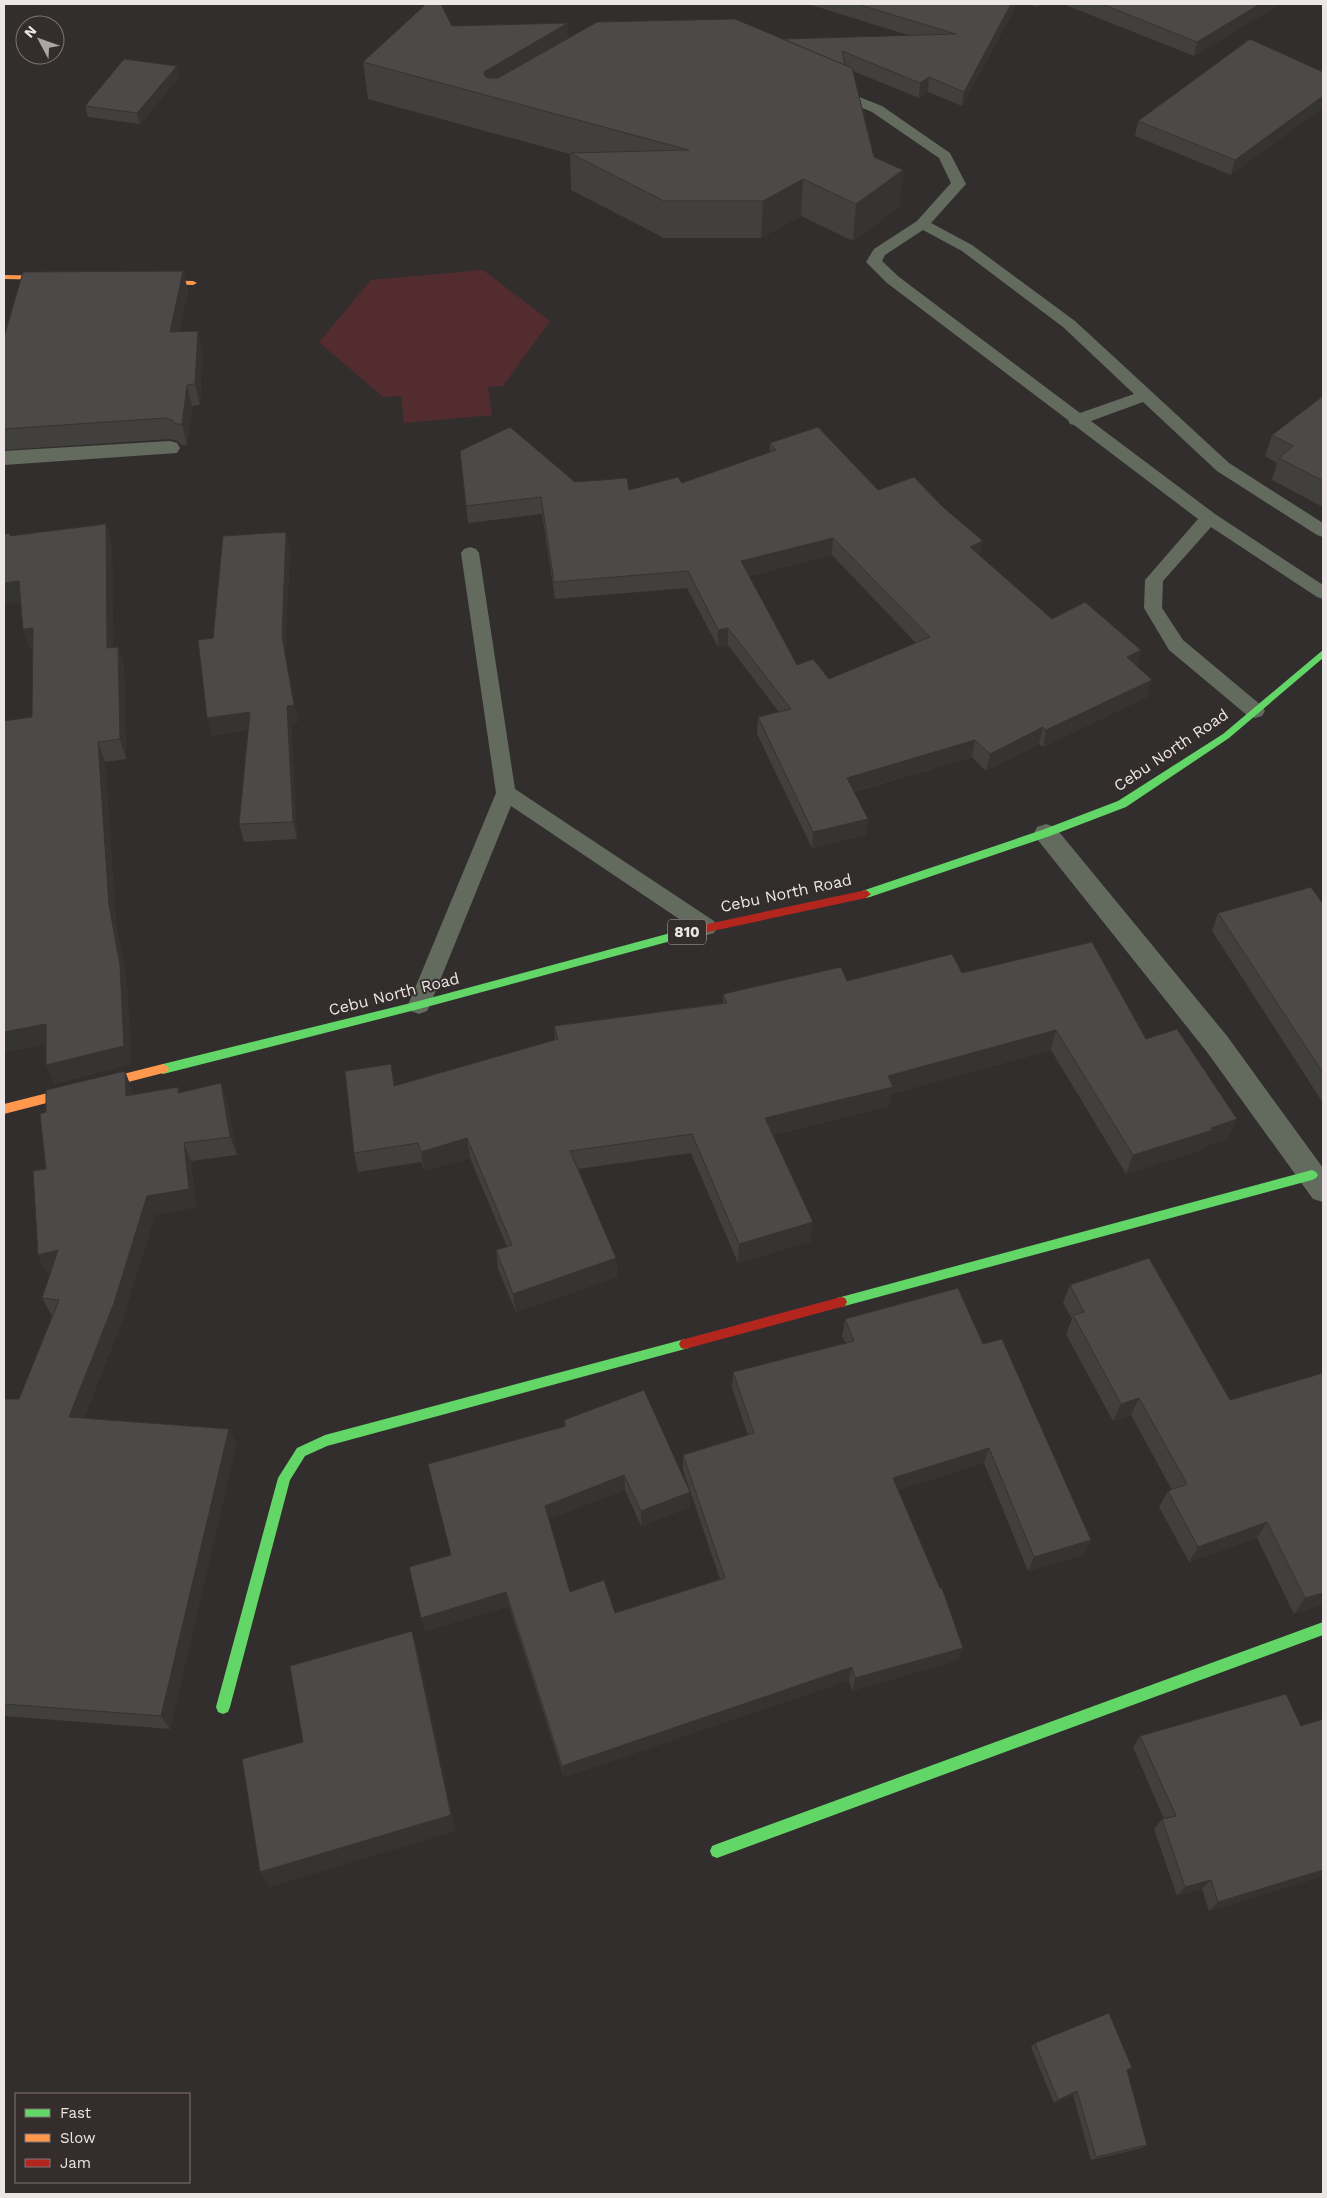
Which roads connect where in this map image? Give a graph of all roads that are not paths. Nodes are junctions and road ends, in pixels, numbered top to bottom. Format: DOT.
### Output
graph roads {
  1 [pos="823,86"];
  2 [pos="922,224"];
  3 [pos="4,276"];
  4 [pos="74,279"];
  5 [pos="134,281"];
  6 [pos="193,283"];
  7 [pos="1146,395"];
  8 [pos="1076,420"];
  9 [pos="170,448"];
  10 [pos="4,458"];
  11 [pos="1209,518"];
  12 [pos="1323,531"];
  13 [pos="470,553"];
  14 [pos="1323,593"];
  15 [pos="1323,653"];
  16 [pos="1255,711"];
  17 [pos="506,793"];
  18 [pos="1046,833"];
  19 [pos="707,927"];
  20 [pos="419,1005"];
  21 [pos="4,1109"];
  22 [pos="1318,1183"];
  23 [pos="1323,1628"];
  24 [pos="222,1707"];
  25 [pos="717,1852"];
  1 -- 2 [label="lane"];
  2 -- 7 [label="lane"];
  2 -- 8 [label="lane"];
  3 -- 4 [label="main road"];
  5 -- 6 [label="main road"];
  7 -- 8 [label="lane"];
  7 -- 12 [label="lane"];
  8 -- 11 [label="lane"];
  9 -- 10 [label="street"];
  11 -- 14 [label="lane"];
  11 -- 16 [label="lane"];
  13 -- 17 [label="lane"];
  15 -- 16 [label="main road, Cebu North Road / 810"];
  16 -- 18 [label="main road, Cebu North Road / 810"];
  17 -- 19 [label="lane"];
  17 -- 20 [label="lane"];
  18 -- 19 [label="main road, Cebu North Road / 810"];
  18 -- 22 [label="street"];
  19 -- 20 [label="main road, Cebu North Road / 810"];
  20 -- 21 [label="main road, Cebu North Road / 810"];
  22 -- 24 [label="main road"];
  23 -- 25 [label="main road"];
}
